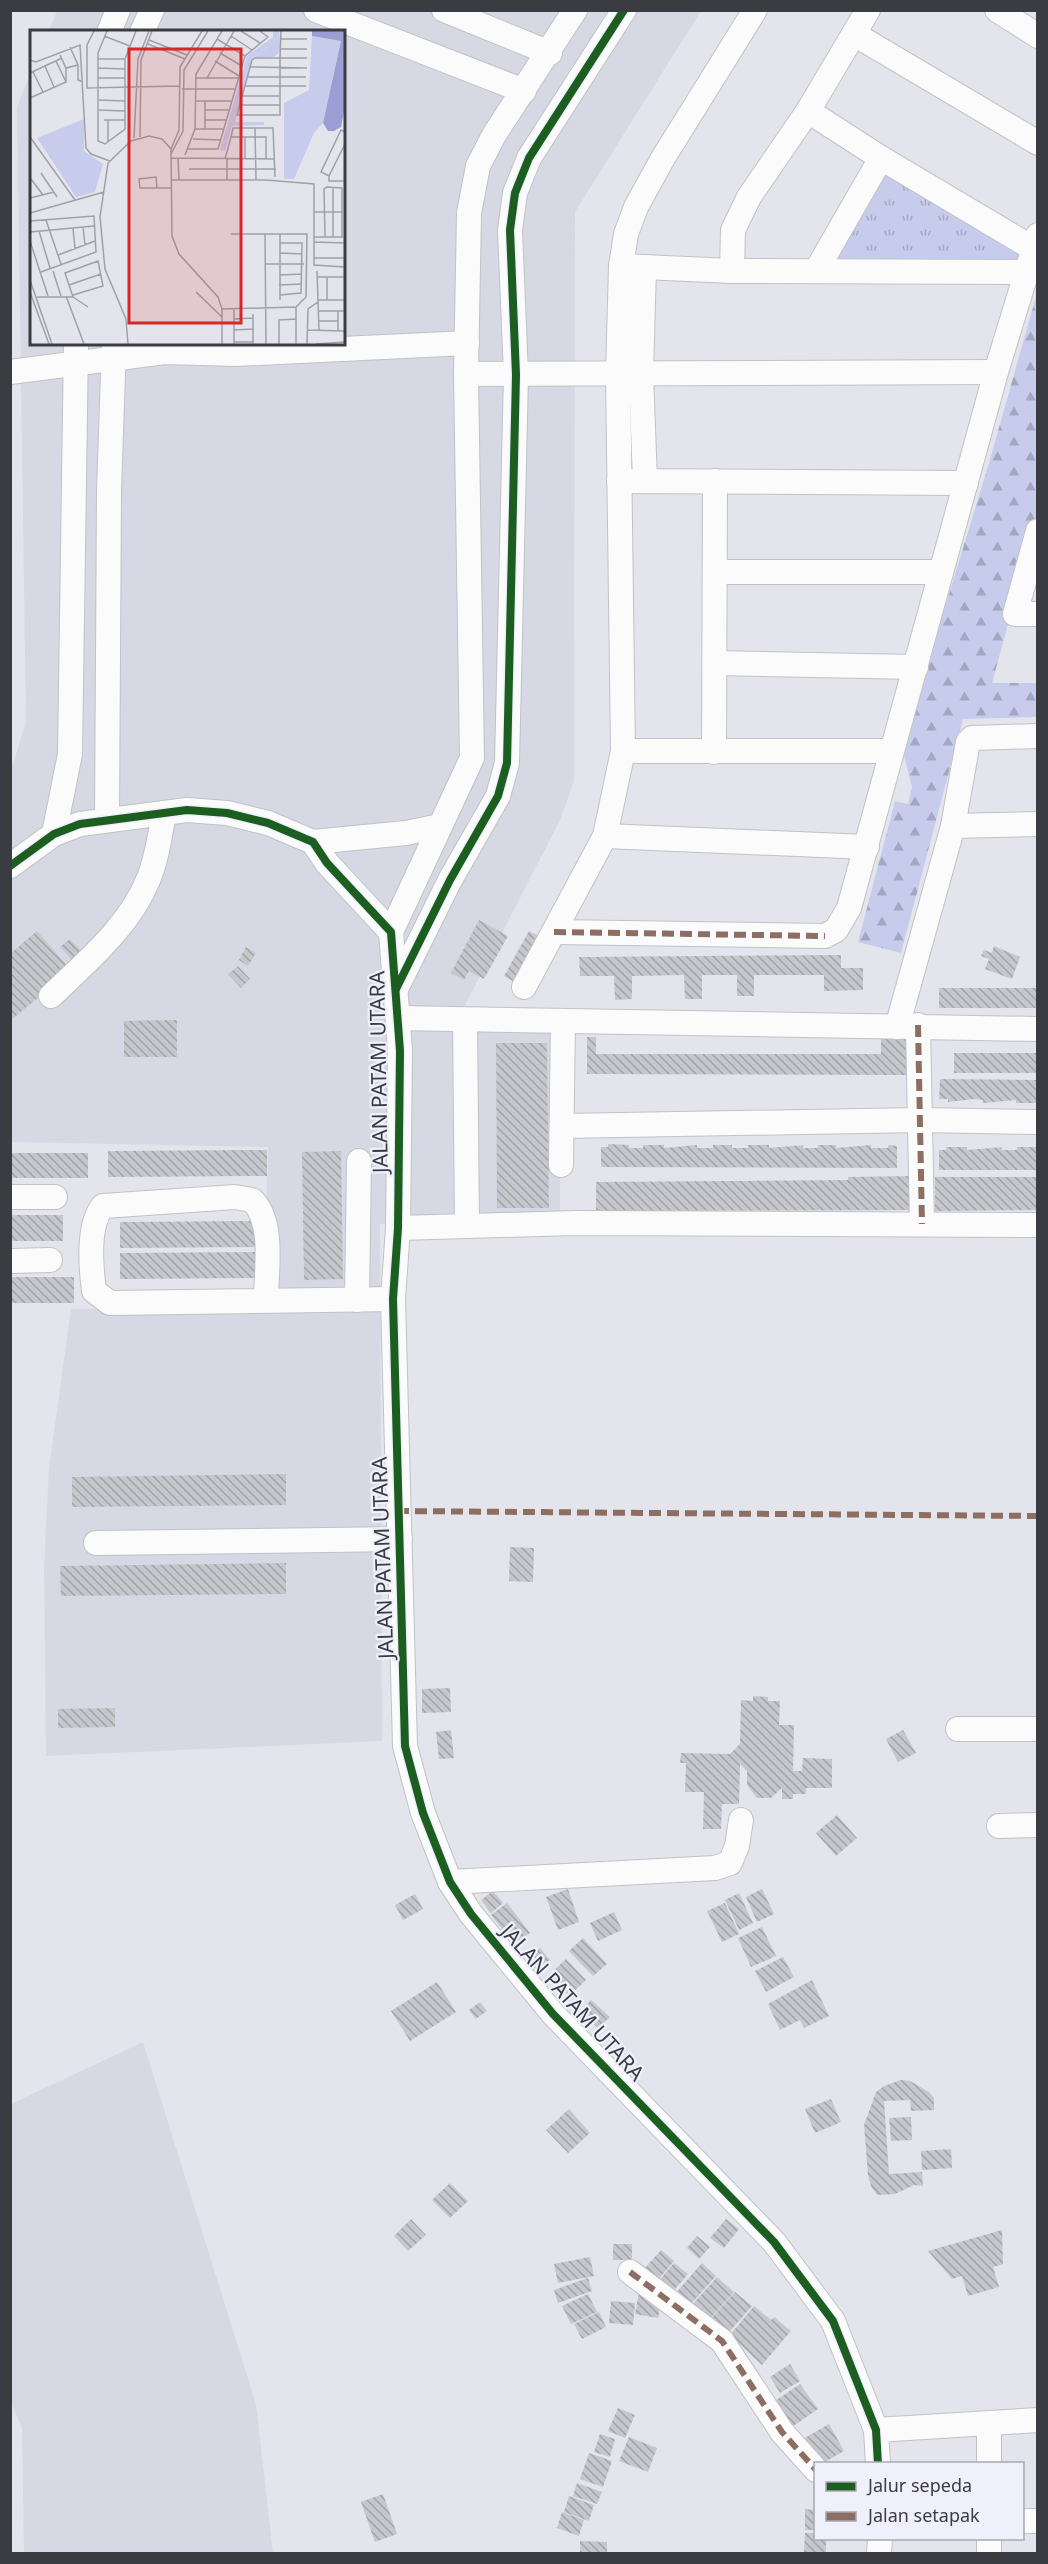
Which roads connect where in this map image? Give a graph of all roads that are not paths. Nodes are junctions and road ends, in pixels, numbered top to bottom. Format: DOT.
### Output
graph roads {
  1 [pos="118,10"];
  2 [pos="152,10"];
  3 [pos="316,10"];
  4 [pos="444,10"];
  5 [pos="575,10"];
  6 [pos="624,10"];
  7 [pos="755,10"];
  8 [pos="868,10"];
  9 [pos="997,10"];
  10 [pos="110,30"];
  11 [pos="143,30"];
  12 [pos="854,33"];
  13 [pos="1038,36"];
  14 [pos="550,53"];
  15 [pos="524,91"];
  16 [pos="808,111"];
  17 [pos="1038,143"];
  18 [pos="881,158"];
  19 [pos="1036,242"];
  20 [pos="632,267"];
  21 [pos="732,271"];
  22 [pos="816,271"];
  23 [pos="1024,272"];
  24 [pos="467,343"];
  25 [pos="114,352"];
  26 [pos="77,354"];
  27 [pos="10,372"];
  28 [pos="996,372"];
  29 [pos="466,374"];
  30 [pos="629,374"];
  31 [pos="516,375"];
  32 [pos="619,481"];
  33 [pos="645,481"];
  34 [pos="715,481"];
  35 [pos="966,483"];
  36 [pos="1038,531"];
  37 [pos="716,572"];
  38 [pos="941,572"];
  39 [pos="1038,614"];
  40 [pos="716,663"];
  41 [pos="916,667"];
  42 [pos="1038,736"];
  43 [pos="623,751"];
  44 [pos="891,751"];
  45 [pos="714,752"];
  46 [pos="164,813"];
  47 [pos="107,819"];
  48 [pos="1038,824"];
  49 [pos="440,826"];
  50 [pos="953,826"];
  51 [pos="54,834"];
  52 [pos="605,836"];
  53 [pos="313,842"];
  54 [pos="867,848"];
  55 [pos="10,866"];
  56 [pos="392,932"];
  57 [pos="554,932"];
  58 [pos="524,987"];
  59 [pos="394,992"];
  60 [pos="51,996"];
  61 [pos="398,1017"];
  62 [pos="465,1020"];
  63 [pos="563,1021"];
  64 [pos="908,1026"];
  65 [pos="1038,1029"];
  66 [pos="920,1120"];
  67 [pos="1038,1122"];
  68 [pos="563,1126"];
  69 [pos="359,1161"];
  70 [pos="561,1165"];
  71 [pos="10,1197"];
  72 [pos="55,1197"];
  73 [pos="922,1224"];
  74 [pos="1038,1224"];
  75 [pos="466,1226"];
  76 [pos="398,1228"];
  77 [pos="50,1260"];
  78 [pos="10,1261"];
  79 [pos="393,1299"];
  80 [pos="266,1300"];
  81 [pos="357,1300"];
  82 [pos="400,1539"];
  83 [pos="96,1543"];
  84 [pos="1038,1729"];
  85 [pos="958,1730"];
  86 [pos="741,1820"];
  87 [pos="1038,1825"];
  88 [pos="999,1826"];
  89 [pos="450,1882"];
  90 [pos="630,2272"];
  91 [pos="1038,2420"];
  92 [pos="989,2423"];
  93 [pos="876,2430"];
  94 [pos="878,2462"];
  95 [pos="989,2462"];
  96 [pos="814,2468"];
  1 -- 10 [label="street"];
  2 -- 11 [label="street"];
  3 -- 15 [label="street"];
  4 -- 14 [label="street"];
  5 -- 14 [label="street"];
  6 -- 31 [label="street"];
  7 -- 20 [label="street"];
  8 -- 12 [label="street"];
  9 -- 13 [label="street"];
  12 -- 16 [label="street"];
  12 -- 17 [label="street"];
  14 -- 15 [label="street"];
  15 -- 24 [label="street"];
  16 -- 18 [label="street"];
  16 -- 21 [label="street"];
  18 -- 19 [label="street"];
  18 -- 22 [label="street"];
  19 -- 23 [label="street"];
  20 -- 21 [label="street"];
  20 -- 30 [label="street"];
  21 -- 22 [label="street"];
  22 -- 23 [label="street"];
  23 -- 28 [label="street"];
  24 -- 25 [label="street"];
  24 -- 29 [label="street"];
  25 -- 26 [label="street"];
  25 -- 47 [label="street"];
  26 -- 27 [label="street"];
  26 -- 51 [label="street"];
  28 -- 30 [label="street"];
  28 -- 35 [label="street"];
  29 -- 31 [label="street"];
  29 -- 49 [label="street"];
  30 -- 31 [label="street"];
  30 -- 32 [label="street"];
  30 -- 33 [label="street"];
  31 -- 59 [label="street"];
  32 -- 33 [label="street"];
  32 -- 43 [label="street"];
  33 -- 34 [label="street"];
  34 -- 35 [label="street"];
  34 -- 37 [label="street"];
  35 -- 38 [label="street"];
  36 -- 39 [label="street"];
  37 -- 38 [label="street"];
  37 -- 40 [label="street"];
  38 -- 41 [label="street"];
  40 -- 41 [label="street"];
  40 -- 45 [label="street"];
  41 -- 44 [label="street"];
  42 -- 50 [label="street"];
  43 -- 45 [label="street"];
  43 -- 52 [label="street"];
  44 -- 45 [label="street"];
  44 -- 54 [label="street"];
  46 -- 47 [label="street"];
  46 -- 53 [label="street"];
  46 -- 60 [label="street"];
  47 -- 51 [label="street"];
  48 -- 50 [label="street"];
  49 -- 53 [label="street"];
  49 -- 56 [label="street"];
  50 -- 64 [label="street"];
  51 -- 55 [label="street"];
  52 -- 54 [label="street"];
  52 -- 57 [label="street"];
  53 -- 56 [label="street"];
  54 -- 57 [label="street"];
  56 -- 59 [label="street, JALAN PATAM UTARA"];
  57 -- 58 [label="street"];
  59 -- 61 [label="street, JALAN PATAM UTARA"];
  61 -- 62 [label="street"];
  61 -- 76 [label="street, JALAN PATAM UTARA"];
  62 -- 63 [label="street"];
  62 -- 75 [label="street"];
  63 -- 64 [label="street"];
  63 -- 68 [label="street"];
  64 -- 65 [label="street"];
  64 -- 66 [label="street"];
  66 -- 67 [label="street"];
  66 -- 68 [label="street"];
  66 -- 73 [label="street"];
  68 -- 70 [label="street"];
  69 -- 81 [label="street"];
  71 -- 72 [label="street"];
  73 -- 74 [label="street"];
  73 -- 75 [label="street"];
  75 -- 76 [label="street"];
  76 -- 79 [label="street, JALAN PATAM UTARA"];
  77 -- 78 [label="street"];
  79 -- 81 [label="street"];
  79 -- 82 [label="street, JALAN PATAM UTARA"];
  80 -- 80 [label="street"];
  80 -- 81 [label="street"];
  82 -- 83 [label="street"];
  82 -- 89 [label="street, JALAN PATAM UTARA"];
  84 -- 85 [label="street"];
  86 -- 89 [label="street"];
  87 -- 88 [label="street"];
  89 -- 93 [label="street, JALAN PATAM UTARA"];
  90 -- 96 [label="street"];
  91 -- 92 [label="street"];
  92 -- 93 [label="street"];
  92 -- 95 [label="street"];
  93 -- 94 [label="street, JALAN PATAM UTARA"];
}
